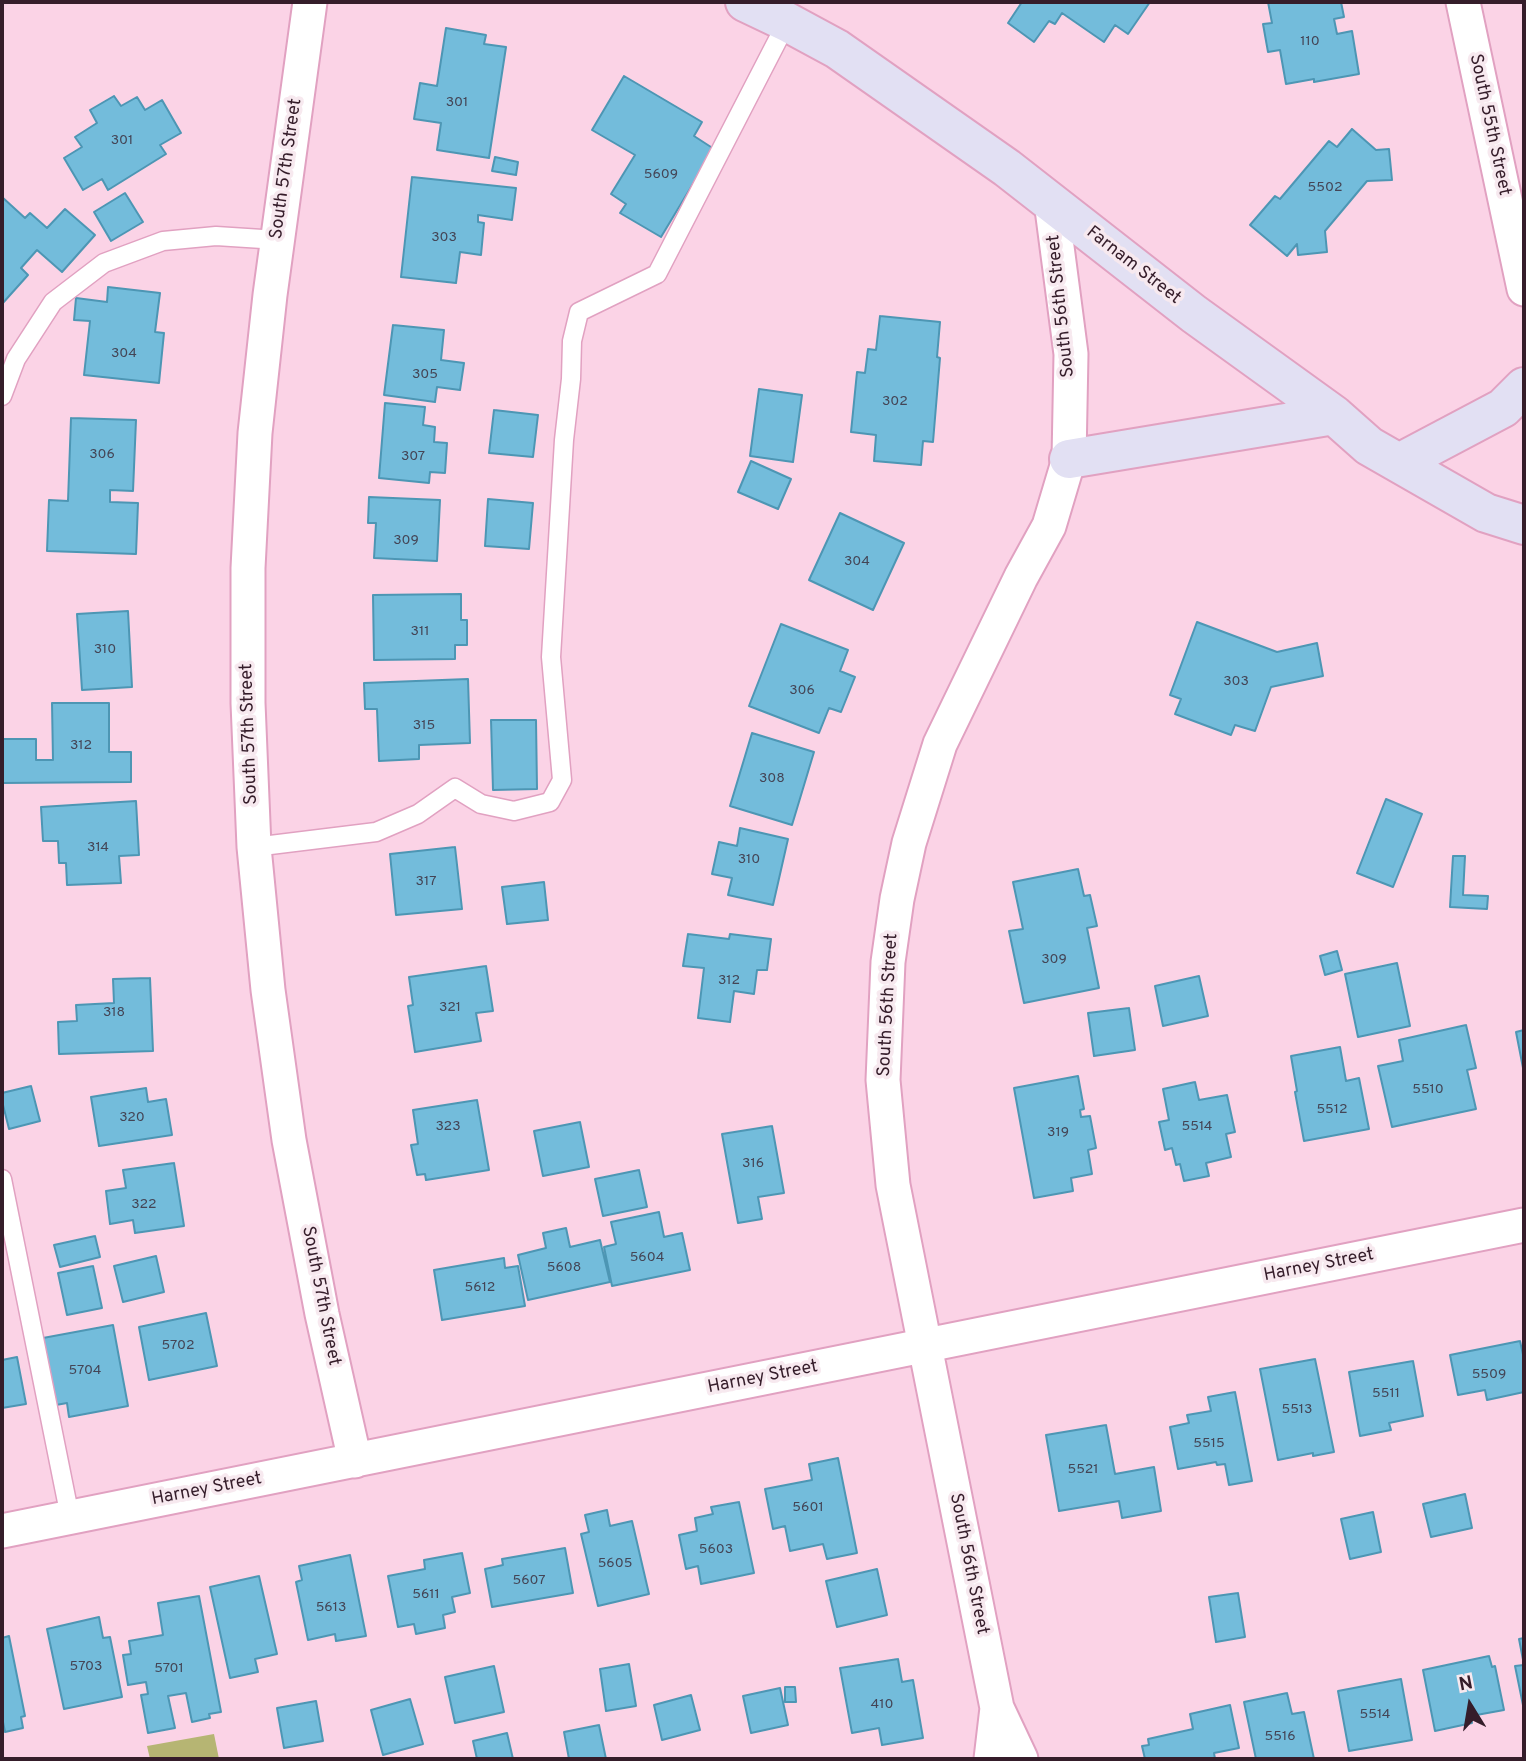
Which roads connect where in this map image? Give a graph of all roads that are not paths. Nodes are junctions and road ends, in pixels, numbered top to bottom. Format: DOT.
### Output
graph roads {
  1 [pos="310,2"];
  2 [pos="745,2"];
  3 [pos="1463,2"];
  4 [pos="787,22"];
  5 [pos="1051,201"];
  6 [pos="278,240"];
  7 [pos="1524,289"];
  8 [pos="1524,387"];
  9 [pos="2,396"];
  10 [pos="1334,415"];
  11 [pos="1069,459"];
  12 [pos="1399,463"];
  13 [pos="1524,525"];
  14 [pos="254,847"];
  15 [pos="2,1179"];
  16 [pos="1524,1225"];
  17 [pos="924,1345"];
  18 [pos="355,1461"];
  19 [pos="70,1517"];
  20 [pos="2,1531"];
  21 [pos="997,1708"];
  22 [pos="990,1759"];
  23 [pos="1021,1759"];
  1 -- 6 [label="street, South 57th Street"];
  2 -- 4 [label="main road, Farnam Street"];
  3 -- 7 [label="street, South 55th Street"];
  4 -- 5 [label="main road, Farnam Street"];
  4 -- 14 [label="lane"];
  5 -- 10 [label="main road, Farnam Street"];
  5 -- 11 [label="street, South 56th Street"];
  6 -- 9 [label="lane"];
  6 -- 14 [label="street, South 57th Street"];
  8 -- 12 [label="main road"];
  10 -- 11 [label="main road"];
  10 -- 12 [label="main road, Farnam Street"];
  11 -- 17 [label="street, South 56th Street"];
  12 -- 13 [label="main road, Farnam Street"];
  14 -- 18 [label="street, South 57th Street"];
  15 -- 19 [label="lane"];
  16 -- 17 [label="street, Harney Street"];
  17 -- 18 [label="street, Harney Street"];
  17 -- 21 [label="street, South 56th Street"];
  18 -- 19 [label="street, Harney Street"];
  19 -- 20 [label="street, Harney Street"];
  21 -- 22 [label="street, South 56th Street"];
  21 -- 23 [label="street, South 56th Street"];
}
